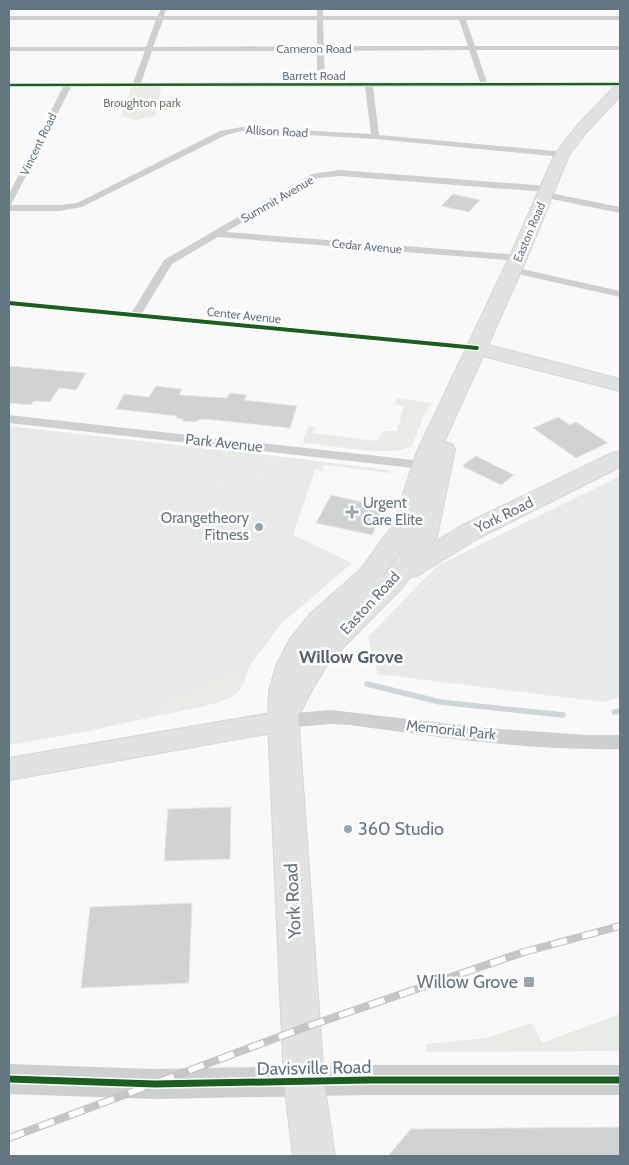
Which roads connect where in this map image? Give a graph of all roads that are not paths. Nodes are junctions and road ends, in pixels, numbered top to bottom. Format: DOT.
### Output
graph roads {
  1 [pos="164,9"];
  2 [pos="320,9"];
  3 [pos="570,9"];
  4 [pos="321,17"];
  5 [pos="9,18"];
  6 [pos="160,18"];
  7 [pos="462,18"];
  8 [pos="575,18"];
  9 [pos="620,18"];
  10 [pos="320,48"];
  11 [pos="472,48"];
  12 [pos="620,48"];
  13 [pos="9,49"];
  14 [pos="150,49"];
  15 [pos="484,84"];
  16 [pos="620,84"];
  17 [pos="9,85"];
  18 [pos="68,85"];
  19 [pos="136,85"];
  20 [pos="321,85"];
  21 [pos="369,85"];
  22 [pos="620,89"];
  23 [pos="375,138"];
  24 [pos="562,154"];
  25 [pos="546,192"];
  26 [pos="9,204"];
  27 [pos="9,208"];
  28 [pos="620,210"];
  29 [pos="216,234"];
  30 [pos="515,264"];
  31 [pos="620,294"];
  32 [pos="9,303"];
  33 [pos="136,314"];
  34 [pos="477,348"];
  35 [pos="620,384"];
  36 [pos="9,419"];
  37 [pos="620,458"];
  38 [pos="431,466"];
  39 [pos="394,581"];
  40 [pos="283,721"];
  41 [pos="620,742"];
  42 [pos="9,768"];
  43 [pos="9,1079"];
  44 [pos="620,1080"];
  45 [pos="304,1082"];
  46 [pos="314,1156"];
  1 -- 6 [label="street"];
  2 -- 4 [label="street"];
  3 -- 8 [label="street"];
  4 -- 6 [label="street"];
  4 -- 7 [label="street"];
  4 -- 10 [label="street"];
  5 -- 6 [label="street"];
  6 -- 14 [label="street"];
  7 -- 8 [label="street"];
  7 -- 11 [label="street"];
  8 -- 9 [label="street"];
  10 -- 11 [label="street, Cameron Road"];
  10 -- 14 [label="street, Cameron Road"];
  10 -- 20 [label="street"];
  11 -- 12 [label="street, Cameron Road"];
  11 -- 15 [label="street"];
  13 -- 14 [label="street, Cameron Road"];
  14 -- 19 [label="street"];
  15 -- 16 [label="street, Barrett Road"];
  15 -- 21 [label="street, Barrett Road"];
  17 -- 18 [label="street, Barrett Road"];
  18 -- 19 [label="street, Barrett Road"];
  18 -- 26 [label="street, Vincent Road"];
  19 -- 20 [label="street, Barrett Road"];
  20 -- 21 [label="street, Barrett Road"];
  21 -- 23 [label="street"];
  22 -- 24 [label="highway, Easton Road"];
  23 -- 24 [label="street, Allison Road"];
  23 -- 27 [label="street, Allison Road"];
  24 -- 25 [label="highway, Easton Road"];
  25 -- 28 [label="street, Summit Avenue"];
  25 -- 29 [label="street, Summit Avenue"];
  25 -- 30 [label="highway, Easton Road"];
  29 -- 30 [label="street, Cedar Avenue"];
  29 -- 33 [label="street, Summit Avenue"];
  30 -- 31 [label="street, Cedar Avenue"];
  30 -- 34 [label="highway, Easton Road"];
  32 -- 33 [label="street, Center Avenue"];
  33 -- 34 [label="street, Center Avenue"];
  34 -- 35 [label="highway"];
  34 -- 38 [label="highway, Easton Road"];
  36 -- 38 [label="street, Park Avenue"];
  37 -- 39 [label="highway, York Road"];
  38 -- 39 [label="highway, Easton Road"];
  38 -- 40 [label="highway, Easton Road"];
  39 -- 40 [label="highway, Easton Road"];
  40 -- 41 [label="street, Memorial Park"];
  40 -- 42 [label="main road"];
  40 -- 45 [label="highway, York Road"];
  43 -- 45 [label="street, Davisville Road"];
  44 -- 45 [label="street, Davisville Road"];
  45 -- 46 [label="highway"];
}
